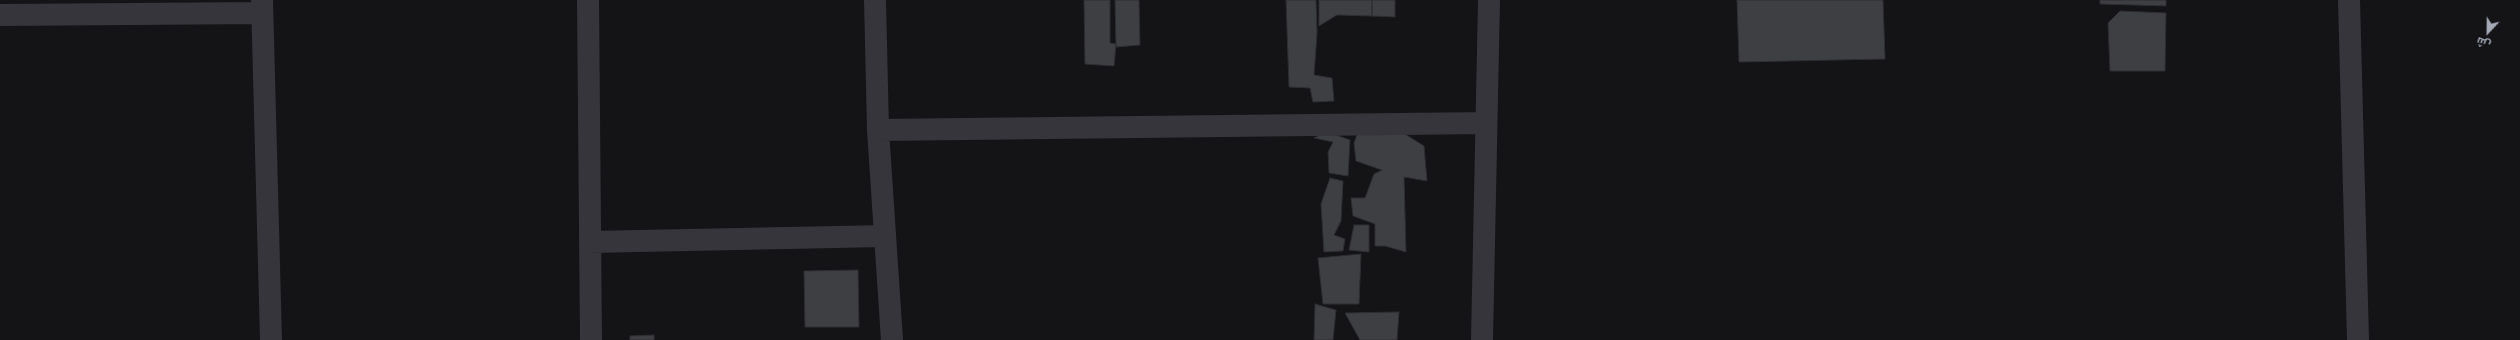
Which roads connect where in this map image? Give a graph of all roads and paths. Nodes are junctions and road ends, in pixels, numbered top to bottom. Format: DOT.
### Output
graph roads {
  1 [pos="588,0"];
  2 [pos="875,0"];
  3 [pos="1489,0"];
  4 [pos="2349,0"];
  5 [pos="262,7"];
  6 [pos="0,16"];
  7 [pos="1486,123"];
  8 [pos="878,130"];
  9 [pos="885,236"];
  10 [pos="590,242"];
  11 [pos="271,340"];
  12 [pos="591,340"];
  13 [pos="892,340"];
  14 [pos="1482,340"];
  15 [pos="2358,340"];
  1 -- 10 [label="street"];
  2 -- 8 [label="street"];
  3 -- 7 [label="street"];
  4 -- 15 [label="street"];
  5 -- 6 [label="street"];
  5 -- 11 [label="street"];
  7 -- 8 [label="street"];
  7 -- 14 [label="street"];
  8 -- 9 [label="street"];
  9 -- 10 [label="street"];
  9 -- 13 [label="street"];
  10 -- 12 [label="street"];
}
